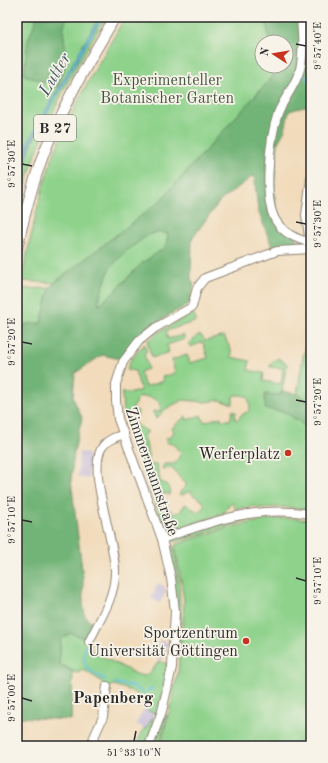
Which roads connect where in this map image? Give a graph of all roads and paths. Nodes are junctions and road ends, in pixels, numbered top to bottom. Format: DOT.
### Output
graph roads {
  1 [pos="115,17"];
  2 [pos="301,17"];
  3 [pos="311,178"];
  4 [pos="310,245"];
  5 [pos="17,248"];
  6 [pos="124,434"];
  7 [pos="311,514"];
  8 [pos="162,538"];
  9 [pos="89,642"];
  10 [pos="108,686"];
  11 [pos="90,746"];
  12 [pos="149,746"];
  1 -- 5 [label="main road, B 27"];
  2 -- 4 [label="street"];
  3 -- 4 [label="street"];
  4 -- 6 [label="street, Zimmermannstraße"];
  6 -- 8 [label="street, Zimmermannstraße"];
  6 -- 9 [label="street"];
  7 -- 8 [label="street"];
  8 -- 12 [label="street, Zimmermannstraße"];
  10 -- 11 [label="street"];
}
